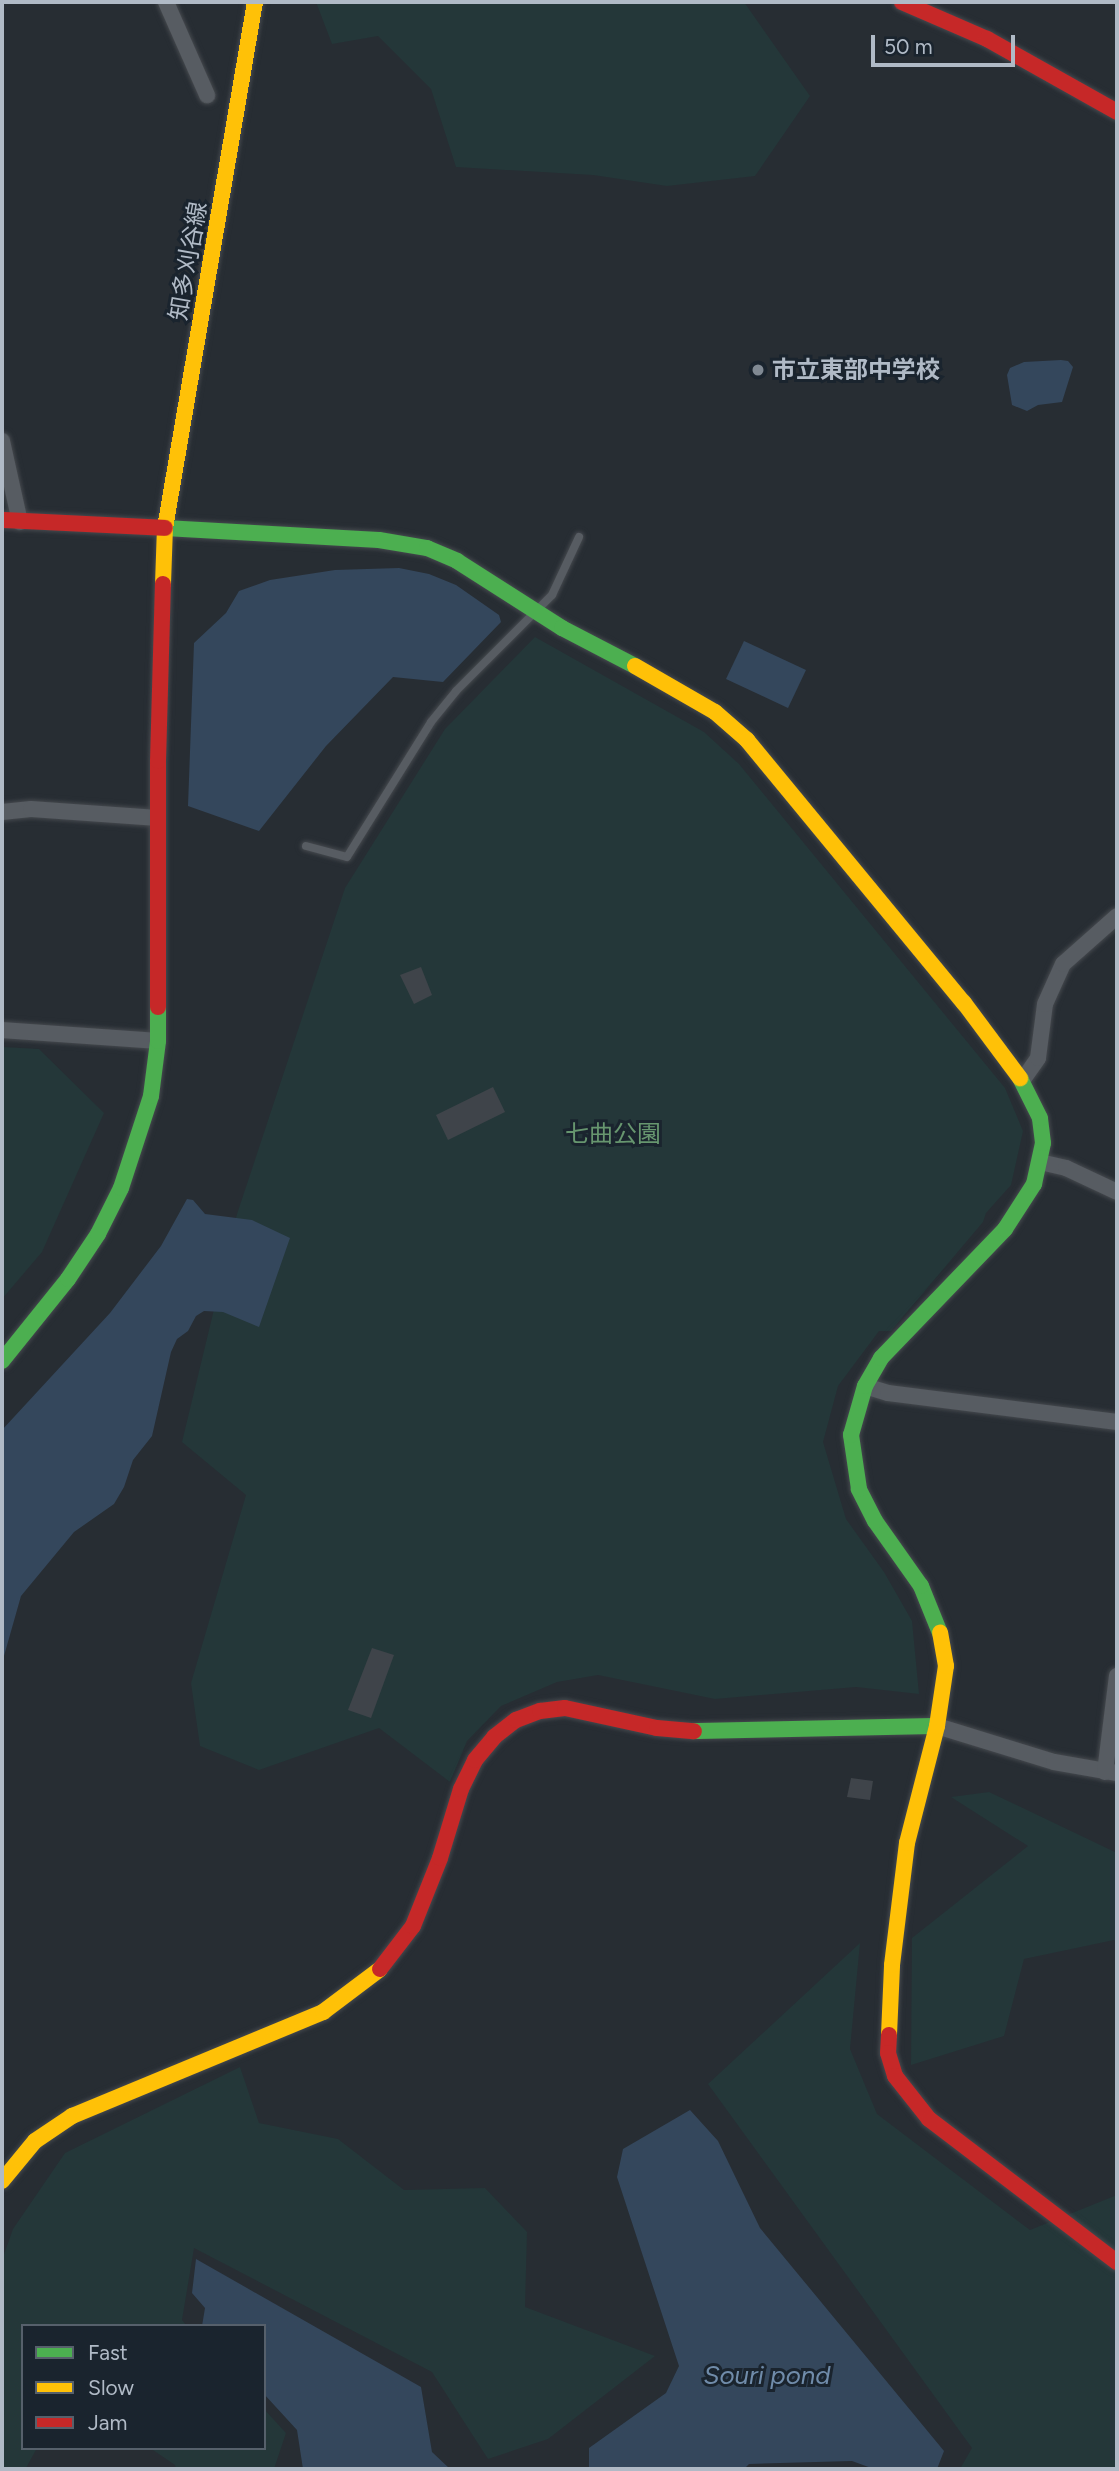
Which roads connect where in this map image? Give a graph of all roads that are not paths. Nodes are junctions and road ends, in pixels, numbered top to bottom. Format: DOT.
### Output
graph roads {
  1 [pos="166,2"];
  2 [pos="255,2"];
  3 [pos="902,2"];
  4 [pos="206,95"];
  5 [pos="1117,112"];
  6 [pos="2,441"];
  7 [pos="2,520"];
  8 [pos="20,522"];
  9 [pos="164,528"];
  10 [pos="579,537"];
  11 [pos="537,613"];
  12 [pos="2,812"];
  13 [pos="158,818"];
  14 [pos="306,846"];
  15 [pos="1117,916"];
  16 [pos="2,1030"];
  17 [pos="158,1041"];
  18 [pos="1022,1081"];
  19 [pos="1040,1162"];
  20 [pos="1117,1192"];
  21 [pos="2,1362"];
  22 [pos="865,1386"];
  23 [pos="1117,1422"];
  24 [pos="1117,1676"];
  25 [pos="937,1726"];
  26 [pos="1111,1772"];
  27 [pos="2,2181"];
  28 [pos="1117,2262"];
  1 -- 4 [label="street"];
  2 -- 9 [label="street, 知多刈谷線"];
  3 -- 5 [label="street"];
  6 -- 8 [label="street"];
  7 -- 8 [label="street"];
  8 -- 9 [label="street"];
  9 -- 11 [label="street"];
  9 -- 13 [label="street, 知多刈谷線"];
  10 -- 11 [label="lane"];
  11 -- 14 [label="lane"];
  11 -- 18 [label="street"];
  12 -- 13 [label="street"];
  13 -- 17 [label="street, 知多刈谷線"];
  15 -- 18 [label="street"];
  16 -- 17 [label="street"];
  17 -- 21 [label="street, 知多刈谷線"];
  18 -- 19 [label="street"];
  19 -- 20 [label="street"];
  19 -- 22 [label="street"];
  22 -- 23 [label="street"];
  22 -- 25 [label="street"];
  24 -- 26 [label="street"];
  25 -- 26 [label="street"];
  25 -- 27 [label="street"];
  25 -- 28 [label="street"];
}
